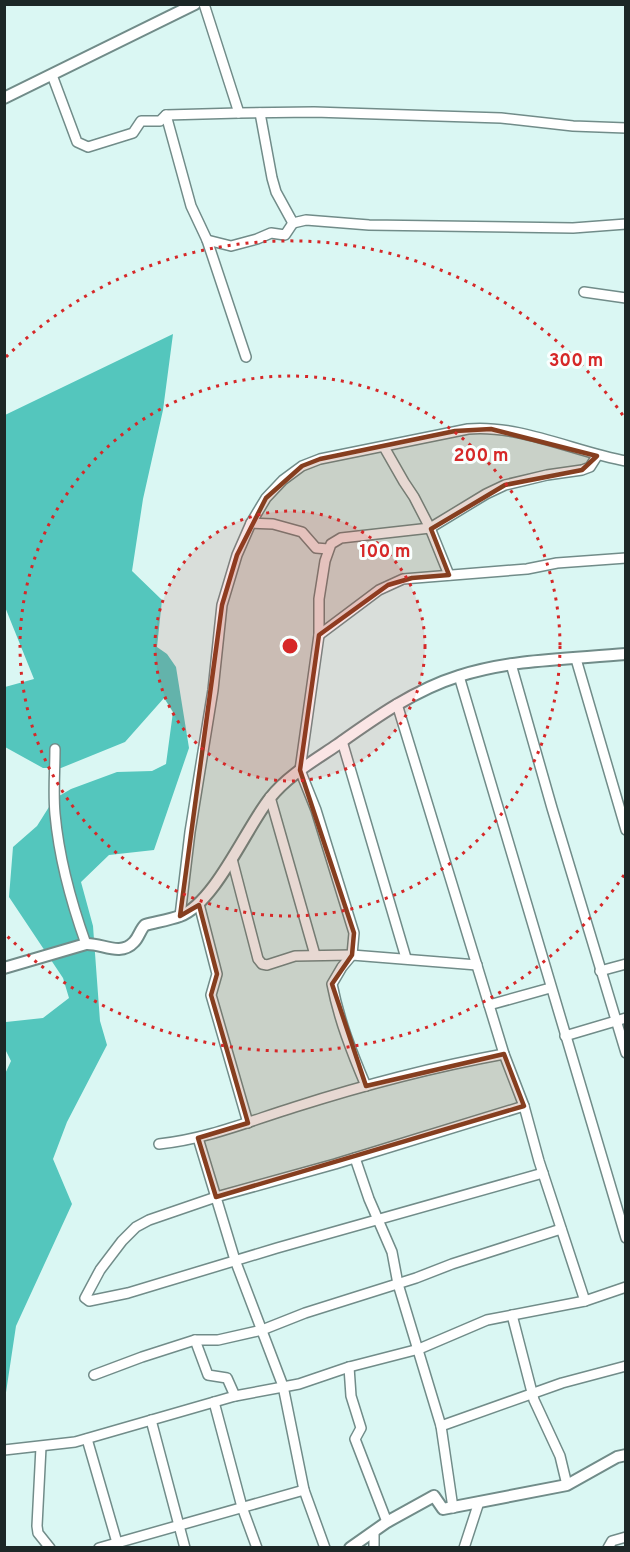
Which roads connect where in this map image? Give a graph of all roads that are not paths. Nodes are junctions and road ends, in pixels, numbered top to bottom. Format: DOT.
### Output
graph roads {
  1 [pos="195,4"];
  2 [pos="204,4"];
  3 [pos="52,75"];
  4 [pos="4,98"];
  5 [pos="240,113"];
  6 [pos="260,113"];
  7 [pos="166,115"];
  8 [pos="626,128"];
  9 [pos="293,223"];
  10 [pos="626,224"];
  11 [pos="207,240"];
  12 [pos="584,292"];
  13 [pos="626,298"];
  14 [pos="246,357"];
  15 [pos="384,447"];
  16 [pos="597,456"];
  17 [pos="626,461"];
  18 [pos="251,523"];
  19 [pos="430,528"];
  20 [pos="328,549"];
  21 [pos="626,558"];
  22 [pos="449,575"];
  23 [pos="319,635"];
  24 [pos="626,654"];
  25 [pos="576,659"];
  26 [pos="511,664"];
  27 [pos="459,676"];
  28 [pos="397,705"];
  29 [pos="342,741"];
  30 [pos="55,749"];
  31 [pos="300,770"];
  32 [pos="270,797"];
  33 [pos="626,830"];
  34 [pos="232,859"];
  35 [pos="199,904"];
  36 [pos="180,916"];
  37 [pos="86,944"];
  38 [pos="352,954"];
  39 [pos="315,955"];
  40 [pos="406,958"];
  41 [pos="626,964"];
  42 [pos="477,965"];
  43 [pos="4,968"];
  44 [pos="600,971"];
  45 [pos="550,988"];
  46 [pos="489,1005"];
  47 [pos="621,1019"];
  48 [pos="565,1036"];
  49 [pos="626,1053"];
  50 [pos="504,1054"];
  51 [pos="366,1086"];
  52 [pos="524,1106"];
  53 [pos="248,1123"];
  54 [pos="198,1138"];
  55 [pos="159,1144"];
  56 [pos="355,1158"];
  57 [pos="543,1173"];
  58 [pos="216,1197"];
  59 [pos="379,1219"];
  60 [pos="561,1229"];
  61 [pos="626,1238"];
  62 [pos="236,1260"];
  63 [pos="398,1284"];
  64 [pos="626,1287"];
  65 [pos="585,1301"];
  66 [pos="512,1315"];
  67 [pos="262,1330"];
  68 [pos="195,1340"];
  69 [pos="419,1349"];
  70 [pos="626,1366"];
  71 [pos="348,1367"];
  72 [pos="94,1375"];
  73 [pos="283,1386"];
  74 [pos="533,1394"];
  75 [pos="235,1396"];
  76 [pos="214,1402"];
  77 [pos="151,1420"];
  78 [pos="441,1426"];
  79 [pos="87,1439"];
  80 [pos="41,1447"];
  81 [pos="4,1450"];
  82 [pos="626,1455"];
  83 [pos="567,1485"];
  84 [pos="304,1490"];
  85 [pos="479,1502"];
  86 [pos="242,1507"];
  87 [pos="453,1508"];
  88 [pos="387,1522"];
  89 [pos="178,1525"];
  90 [pos="374,1532"];
  91 [pos="626,1537"];
  92 [pos="118,1545"];
  93 [pos="50,1548"];
  94 [pos="99,1548"];
  95 [pos="185,1548"];
  96 [pos="257,1548"];
  97 [pos="325,1548"];
  98 [pos="350,1548"];
  99 [pos="374,1548"];
  100 [pos="464,1548"];
  101 [pos="608,1548"];
  1 -- 3 [label="street"];
  2 -- 5 [label="street"];
  3 -- 4 [label="street"];
  3 -- 7 [label="street"];
  5 -- 6 [label="street"];
  5 -- 7 [label="street"];
  6 -- 8 [label="street"];
  6 -- 9 [label="street"];
  7 -- 11 [label="street"];
  9 -- 10 [label="street"];
  9 -- 11 [label="street"];
  11 -- 14 [label="street"];
  12 -- 13 [label="street"];
  15 -- 16 [label="street"];
  15 -- 18 [label="street"];
  15 -- 19 [label="street"];
  16 -- 17 [label="street"];
  16 -- 19 [label="street"];
  18 -- 20 [label="street"];
  18 -- 36 [label="street"];
  19 -- 20 [label="street"];
  19 -- 22 [label="street"];
  20 -- 23 [label="street"];
  21 -- 22 [label="street"];
  22 -- 23 [label="street"];
  23 -- 31 [label="street"];
  24 -- 25 [label="street"];
  25 -- 26 [label="street"];
  25 -- 33 [label="street"];
  26 -- 27 [label="street"];
  26 -- 44 [label="street"];
  27 -- 28 [label="street"];
  27 -- 45 [label="street"];
  28 -- 29 [label="street"];
  28 -- 42 [label="street"];
  29 -- 31 [label="street"];
  29 -- 40 [label="street"];
  30 -- 37 [label="street"];
  31 -- 32 [label="street"];
  31 -- 38 [label="street"];
  32 -- 34 [label="street"];
  32 -- 39 [label="street"];
  34 -- 35 [label="street"];
  34 -- 39 [label="street"];
  35 -- 36 [label="street"];
  35 -- 53 [label="street"];
  36 -- 37 [label="street"];
  37 -- 43 [label="street"];
  38 -- 39 [label="street"];
  38 -- 40 [label="street"];
  38 -- 51 [label="street"];
  40 -- 42 [label="street"];
  41 -- 44 [label="street"];
  42 -- 46 [label="street"];
  44 -- 47 [label="street"];
  45 -- 46 [label="street"];
  45 -- 48 [label="street"];
  46 -- 50 [label="street"];
  47 -- 48 [label="street"];
  47 -- 49 [label="street"];
  48 -- 61 [label="street"];
  50 -- 51 [label="street"];
  50 -- 52 [label="street"];
  51 -- 53 [label="street"];
  52 -- 56 [label="street"];
  52 -- 57 [label="street"];
  53 -- 54 [label="street"];
  54 -- 55 [label="street"];
  54 -- 58 [label="street"];
  56 -- 58 [label="street"];
  56 -- 59 [label="street"];
  57 -- 59 [label="street"];
  57 -- 60 [label="street"];
  58 -- 62 [label="street"];
  58 -- 62 [label="street"];
  59 -- 62 [label="street"];
  59 -- 63 [label="street"];
  60 -- 63 [label="street"];
  60 -- 65 [label="street"];
  62 -- 67 [label="street"];
  63 -- 67 [label="street"];
  63 -- 69 [label="street"];
  64 -- 65 [label="street"];
  65 -- 66 [label="street"];
  66 -- 69 [label="street"];
  66 -- 74 [label="street"];
  67 -- 68 [label="street"];
  67 -- 73 [label="street"];
  68 -- 72 [label="street"];
  68 -- 75 [label="street"];
  69 -- 71 [label="street"];
  69 -- 78 [label="street"];
  70 -- 74 [label="street"];
  71 -- 73 [label="street"];
  71 -- 88 [label="street"];
  73 -- 75 [label="street"];
  73 -- 84 [label="street"];
  74 -- 78 [label="street"];
  74 -- 83 [label="street"];
  75 -- 76 [label="street"];
  76 -- 77 [label="street"];
  76 -- 86 [label="street"];
  77 -- 79 [label="street"];
  77 -- 89 [label="street"];
  78 -- 87 [label="street"];
  79 -- 80 [label="street"];
  79 -- 92 [label="street"];
  80 -- 81 [label="street"];
  80 -- 93 [label="street"];
  82 -- 83 [label="street"];
  83 -- 85 [label="street"];
  84 -- 86 [label="street"];
  84 -- 97 [label="street"];
  85 -- 87 [label="street"];
  85 -- 100 [label="street"];
  86 -- 89 [label="street"];
  86 -- 96 [label="street"];
  87 -- 88 [label="street"];
  88 -- 90 [label="street"];
  89 -- 92 [label="street"];
  89 -- 95 [label="street"];
  90 -- 98 [label="street"];
  90 -- 99 [label="street"];
  91 -- 101 [label="street"];
  92 -- 94 [label="street"];
}
